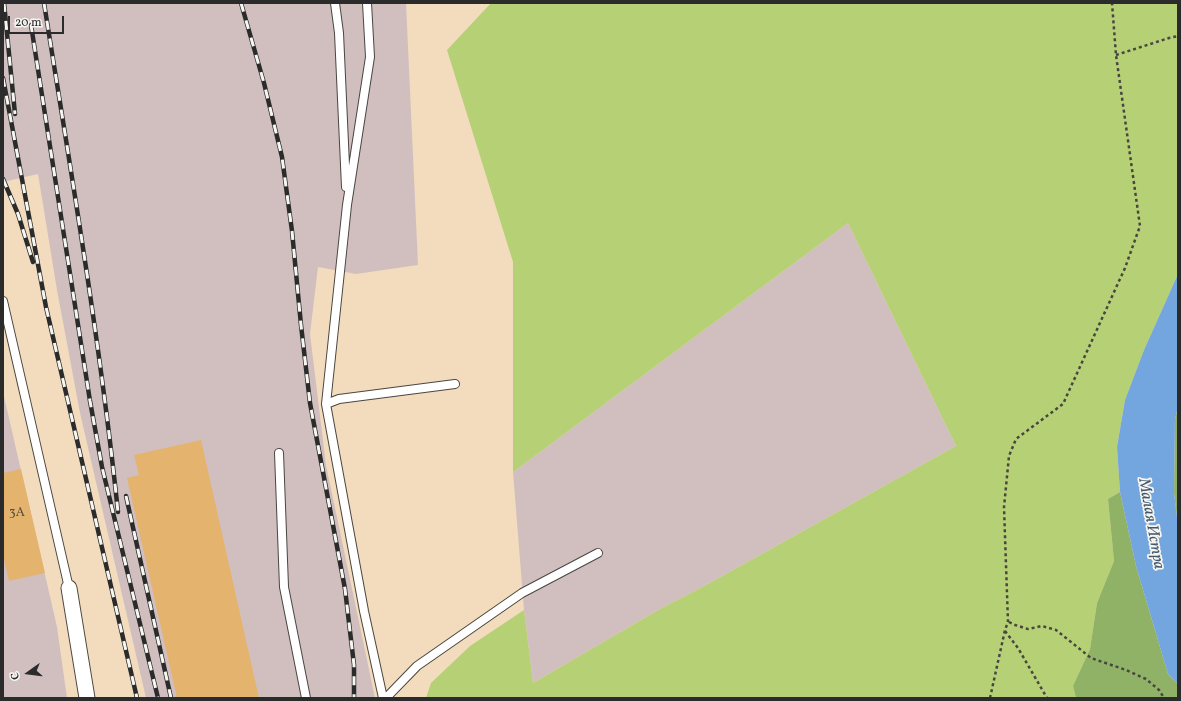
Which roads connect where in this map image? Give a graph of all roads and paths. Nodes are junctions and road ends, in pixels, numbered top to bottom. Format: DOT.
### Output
graph roads {
  1 [pos="335,3"];
  2 [pos="367,3"];
  3 [pos="1112,3"];
  4 [pos="1178,36"];
  5 [pos="1116,55"];
  6 [pos="347,205"];
  7 [pos="3,302"];
  8 [pos="455,384"];
  9 [pos="326,404"];
  10 [pos="279,453"];
  11 [pos="598,554"];
  12 [pos="69,588"];
  13 [pos="1008,622"];
  14 [pos="1005,630"];
  15 [pos="87,698"];
  16 [pos="306,698"];
  17 [pos="384,698"];
  18 [pos="990,698"];
  19 [pos="1047,698"];
  20 [pos="1164,698"];
  1 -- 6 [label="lane"];
  2 -- 6 [label="lane"];
  3 -- 5 [label="path"];
  4 -- 5 [label="path"];
  5 -- 13 [label="path"];
  6 -- 9 [label="lane"];
  7 -- 12 [label="lane"];
  8 -- 9 [label="lane"];
  9 -- 17 [label="lane"];
  10 -- 16 [label="lane"];
  11 -- 17 [label="lane"];
  12 -- 15 [label="street"];
  13 -- 14 [label="path"];
  13 -- 20 [label="path"];
  14 -- 18 [label="path"];
  14 -- 19 [label="path"];
}
